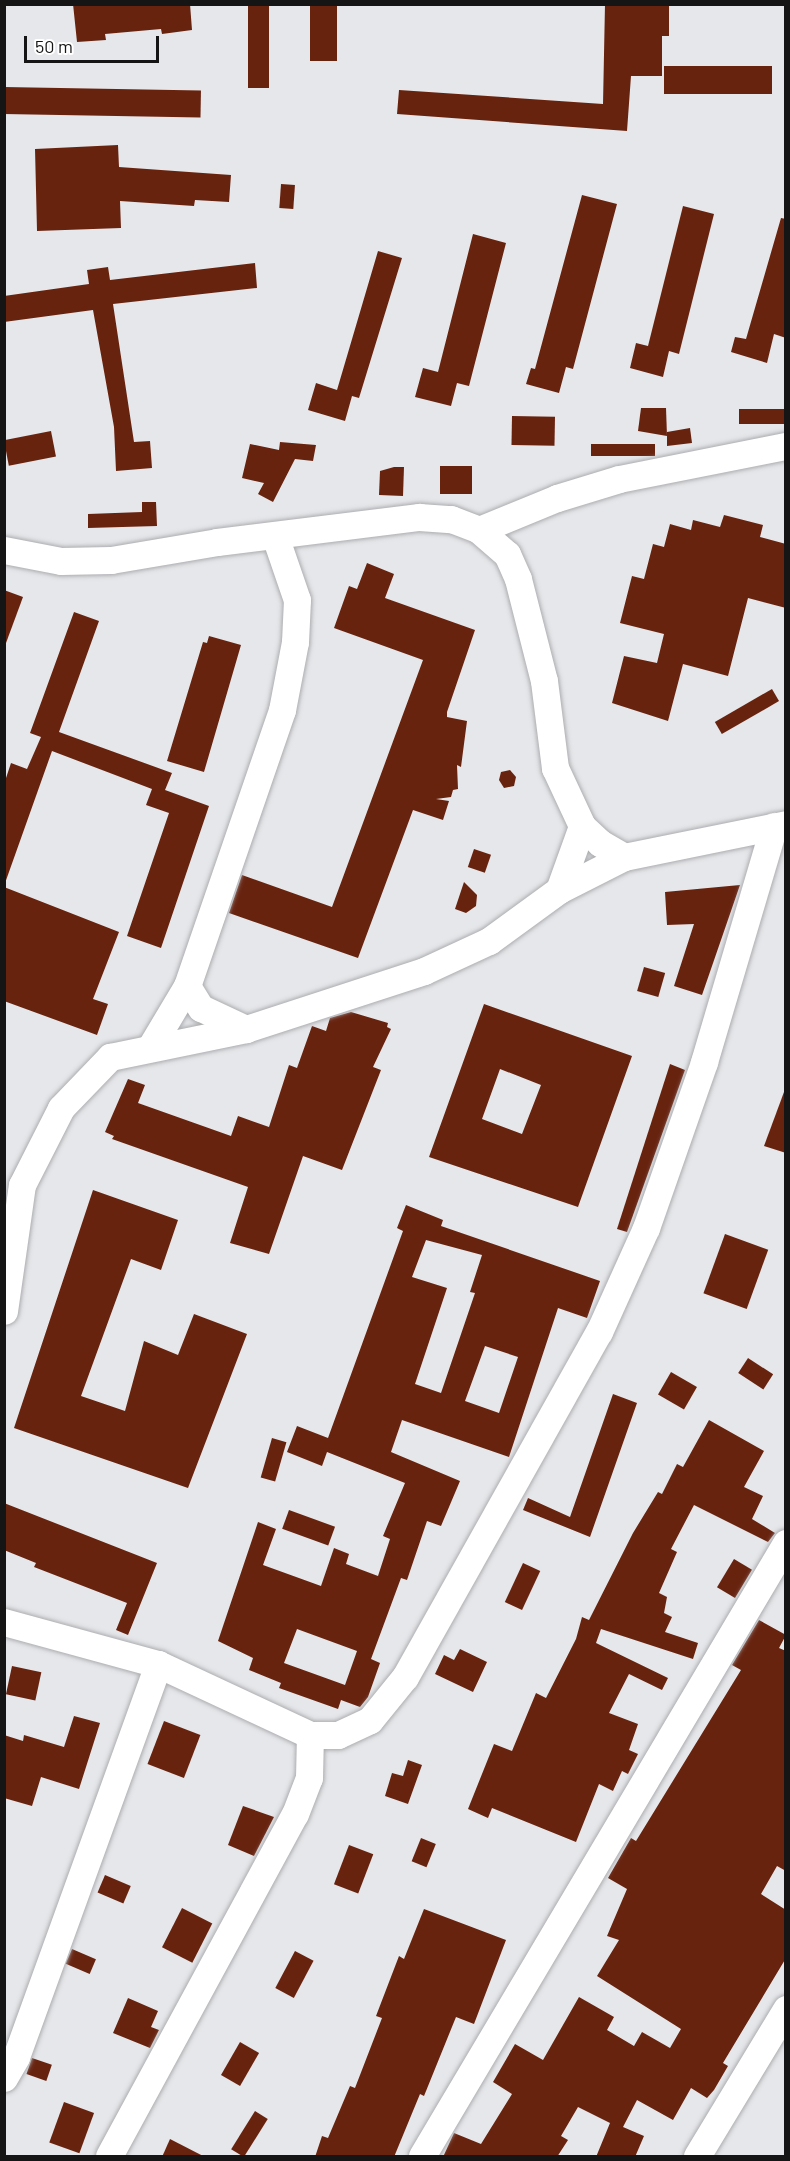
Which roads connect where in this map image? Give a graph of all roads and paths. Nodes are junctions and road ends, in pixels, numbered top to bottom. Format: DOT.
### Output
graph roads {
  1 [pos="786,446"];
  2 [pos="479,531"];
  3 [pos="275,536"];
  4 [pos="4,550"];
  5 [pos="780,825"];
  6 [pos="582,826"];
  7 [pos="624,857"];
  8 [pos="559,890"];
  9 [pos="187,986"];
  10 [pos="246,1029"];
  11 [pos="150,1048"];
  12 [pos="4,1311"];
  13 [pos="786,1543"];
  14 [pos="4,1622"];
  15 [pos="158,1664"];
  16 [pos="310,1735"];
  17 [pos="786,2009"];
  18 [pos="4,2078"];
  19 [pos="109,2157"];
  20 [pos="422,2157"];
  21 [pos="697,2157"];
  1 -- 2 [label="street"];
  2 -- 3 [label="street"];
  2 -- 6 [label="street"];
  3 -- 4 [label="street"];
  3 -- 9 [label="street"];
  5 -- 7 [label="street"];
  5 -- 16 [label="street"];
  6 -- 7 [label="street"];
  6 -- 8 [label="street"];
  7 -- 8 [label="street"];
  8 -- 10 [label="street"];
  9 -- 10 [label="street"];
  9 -- 11 [label="street"];
  10 -- 11 [label="street"];
  11 -- 12 [label="street"];
  13 -- 20 [label="street"];
  14 -- 15 [label="street"];
  15 -- 16 [label="street"];
  15 -- 18 [label="street"];
  16 -- 19 [label="street"];
  17 -- 21 [label="street"];
}
